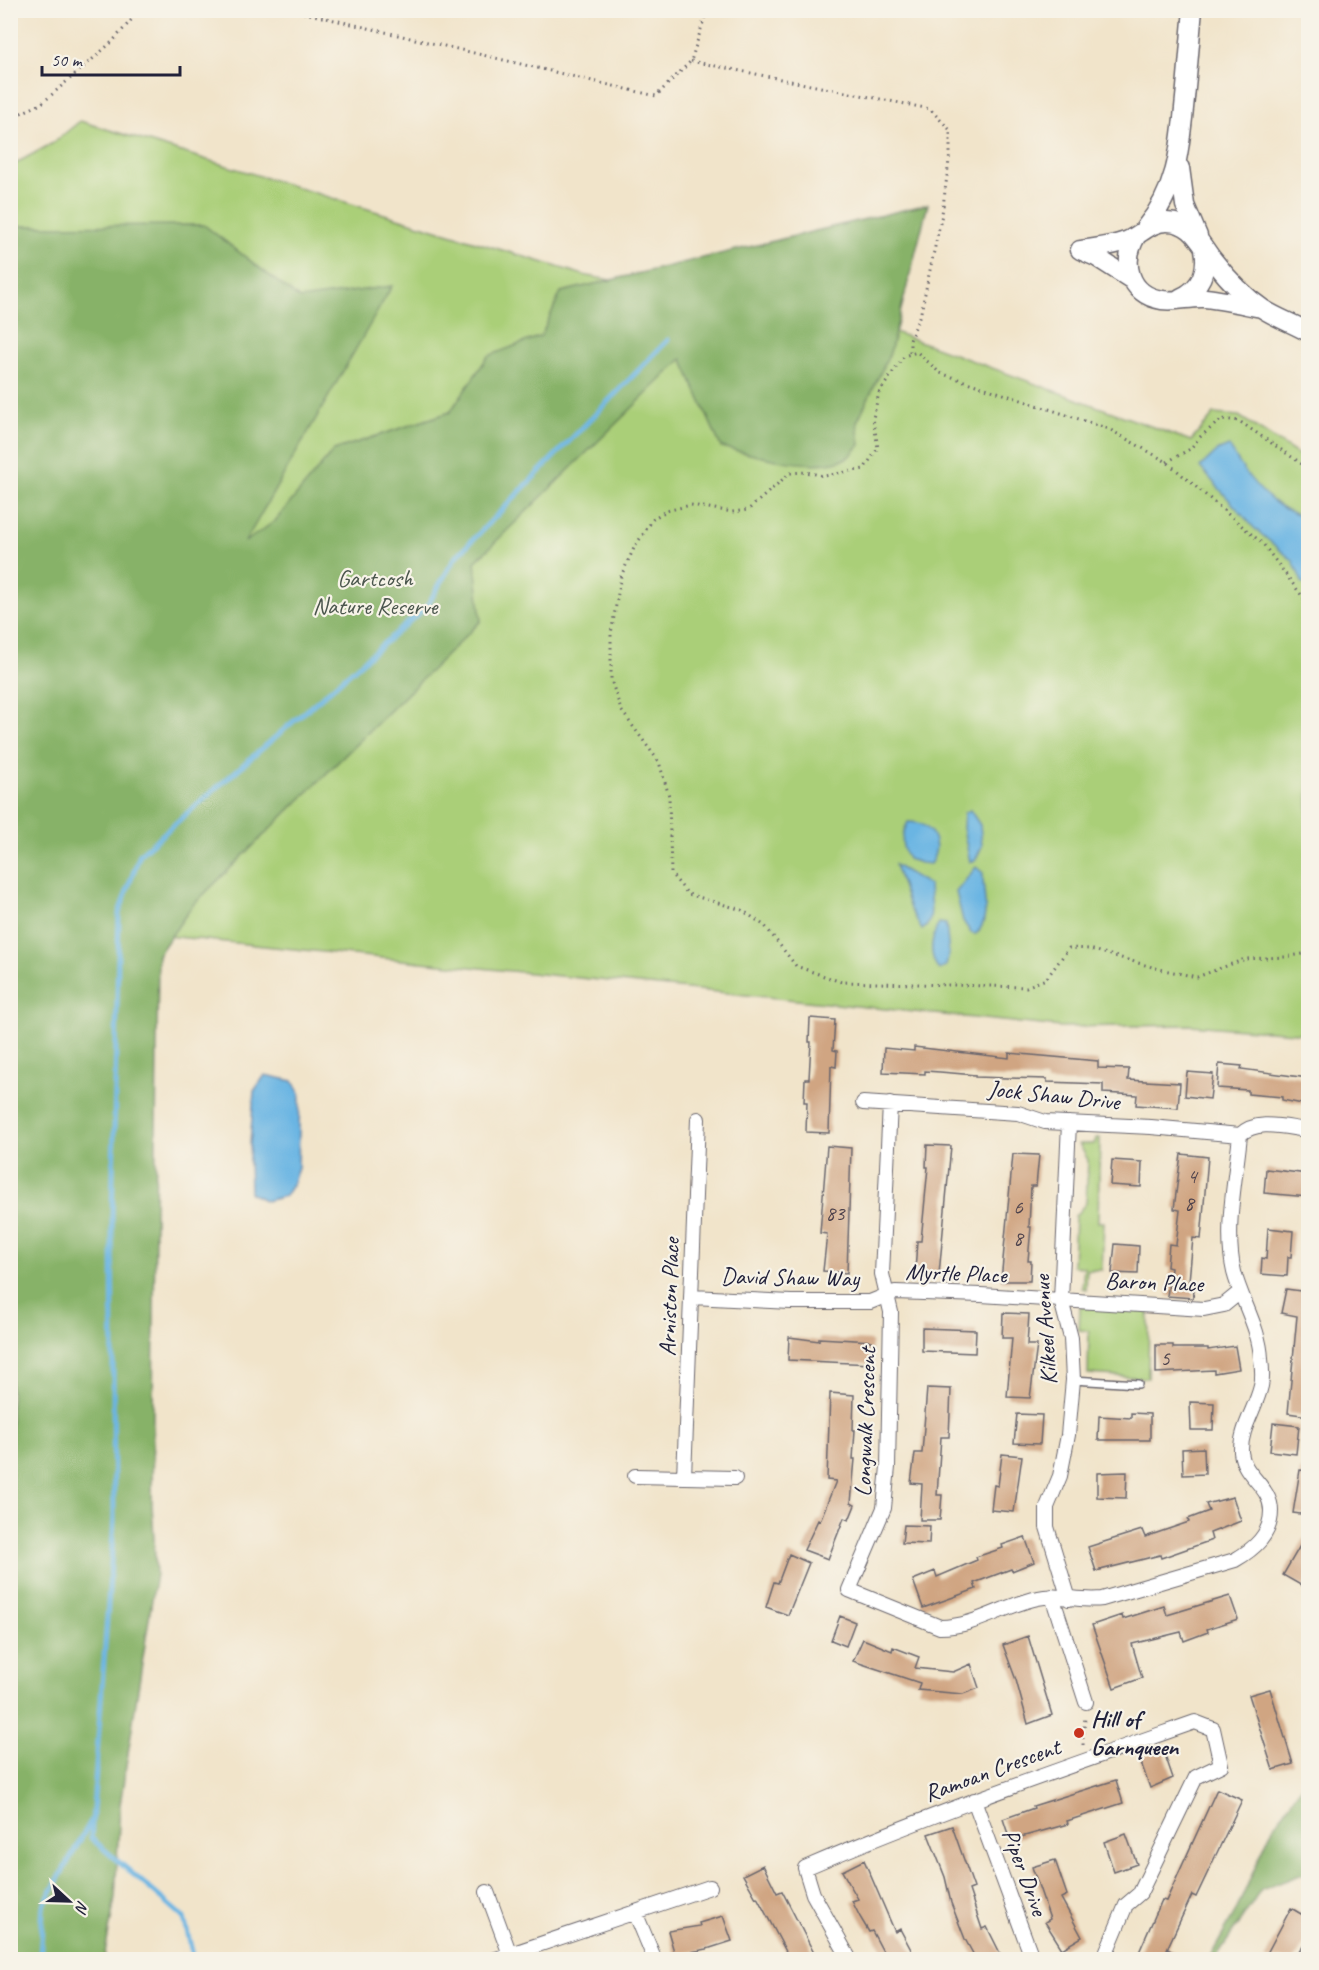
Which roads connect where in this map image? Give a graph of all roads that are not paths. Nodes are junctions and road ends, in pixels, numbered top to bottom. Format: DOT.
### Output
graph roads {
  1 [pos="1193,10"];
  2 [pos="1179,154"];
  3 [pos="1141,232"];
  4 [pos="1201,243"];
  5 [pos="1132,280"];
  6 [pos="1178,299"];
  7 [pos="1262,308"];
  8 [pos="1308,332"];
  9 [pos="863,1103"];
  10 [pos="890,1104"];
  11 [pos="699,1119"];
  12 [pos="1070,1122"];
  13 [pos="1308,1130"];
  14 [pos="1240,1135"];
  15 [pos="1240,1292"];
  16 [pos="886,1295"];
  17 [pos="693,1297"];
  18 [pos="1061,1300"];
  19 [pos="1073,1380"];
  20 [pos="1138,1384"];
  21 [pos="634,1476"];
  22 [pos="684,1477"];
  23 [pos="735,1478"];
  24 [pos="1052,1596"];
  25 [pos="1069,1599"];
  26 [pos="1086,1702"];
  27 [pos="974,1800"];
  28 [pos="710,1887"];
  29 [pos="487,1892"];
  30 [pos="635,1912"];
  31 [pos="511,1957"];
  32 [pos="493,1959"];
  33 [pos="655,1959"];
  34 [pos="850,1959"];
  35 [pos="1033,1959"];
  36 [pos="1103,1959"];
  1 -- 2 [label="street"];
  2 -- 3 [label="street"];
  2 -- 4 [label="street"];
  3 -- 4 [label="street"];
  3 -- 5 [label="street"];
  3 -- 5 [label="street"];
  4 -- 6 [label="street"];
  4 -- 7 [label="street"];
  5 -- 6 [label="street"];
  6 -- 7 [label="street"];
  7 -- 8 [label="street"];
  9 -- 10 [label="street, Jock Shaw Drive"];
  10 -- 12 [label="street, Jock Shaw Drive"];
  10 -- 16 [label="street, Longwalk Crescent"];
  11 -- 17 [label="street, Arniston Place"];
  12 -- 14 [label="street, Jock Shaw Drive"];
  12 -- 18 [label="street, Kilkeel Avenue"];
  13 -- 14 [label="street, Jock Shaw Drive"];
  14 -- 15 [label="street, Longwalk Crescent"];
  15 -- 18 [label="street, Baron Place"];
  15 -- 25 [label="street, Longwalk Crescent"];
  16 -- 17 [label="street, David Shaw Way"];
  16 -- 18 [label="street, Myrtle Place"];
  16 -- 24 [label="street, Longwalk Crescent"];
  17 -- 22 [label="street, Arniston Place"];
  18 -- 19 [label="street, Kilkeel Avenue"];
  19 -- 20 [label="lane"];
  19 -- 25 [label="street, Kilkeel Avenue"];
  21 -- 22 [label="street"];
  22 -- 23 [label="street"];
  24 -- 25 [label="street, Longwalk Crescent"];
  24 -- 26 [label="street"];
  27 -- 34 [label="street, Ramoan Crescent"];
  27 -- 35 [label="street, Piper Drive"];
  27 -- 36 [label="street, Ramoan Crescent"];
  28 -- 30 [label="street"];
  29 -- 31 [label="street"];
  30 -- 31 [label="street"];
  30 -- 33 [label="street"];
  31 -- 32 [label="street"];
}
